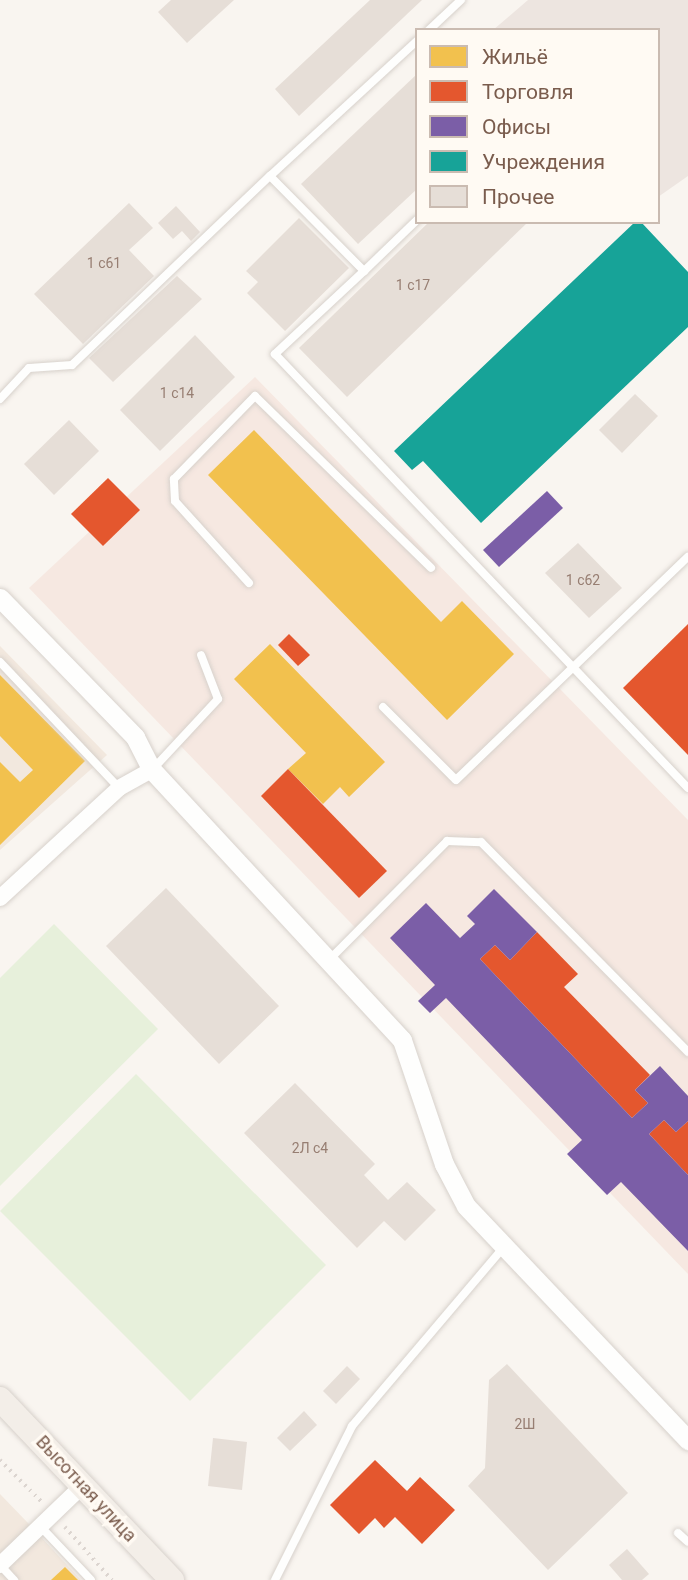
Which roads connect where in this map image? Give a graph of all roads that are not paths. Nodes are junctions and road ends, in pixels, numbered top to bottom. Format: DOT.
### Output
graph roads {
  1 [pos="461,0"];
  2 [pos="431,28"];
  3 [pos="415,43"];
  4 [pos="270,176"];
  5 [pos="415,222"];
  6 [pos="364,271"];
  7 [pos="0,399"];
  8 [pos="688,557"];
  9 [pos="432,568"];
  10 [pos="249,583"];
  11 [pos="0,598"];
  12 [pos="201,655"];
  13 [pos="0,662"];
  14 [pos="573,669"];
  15 [pos="383,707"];
  16 [pos="152,770"];
  17 [pos="119,788"];
  18 [pos="688,788"];
  19 [pos="0,898"];
  20 [pos="327,962"];
  21 [pos="688,1052"];
  22 [pos="503,1248"];
  23 [pos="0,1399"];
  24 [pos="688,1440"];
  25 [pos="83,1485"];
  26 [pos="40,1526"];
  27 [pos="678,1533"];
  28 [pos="688,1542"];
  29 [pos="0,1565"];
  30 [pos="14,1580"];
  31 [pos="91,1580"];
  32 [pos="172,1580"];
  33 [pos="275,1580"];
  1 -- 2 [label="lane"];
  3 -- 4 [label="lane"];
  4 -- 6 [label="lane"];
  4 -- 7 [label="lane"];
  5 -- 6 [label="lane"];
  6 -- 14 [label="lane"];
  8 -- 14 [label="lane"];
  9 -- 10 [label="lane"];
  11 -- 16 [label="street"];
  12 -- 16 [label="lane"];
  13 -- 17 [label="lane"];
  14 -- 15 [label="lane"];
  14 -- 18 [label="lane"];
  16 -- 17 [label="street"];
  16 -- 20 [label="street"];
  17 -- 19 [label="street"];
  20 -- 21 [label="lane"];
  20 -- 22 [label="street"];
  22 -- 24 [label="street"];
  22 -- 33 [label="lane"];
  23 -- 25 [label="main road, Высотная улица"];
  25 -- 26 [label="street"];
  25 -- 32 [label="main road, Высотная улица"];
  26 -- 29 [label="street"];
  26 -- 31 [label="lane"];
  27 -- 28 [label="lane"];
  29 -- 30 [label="lane"];
}
